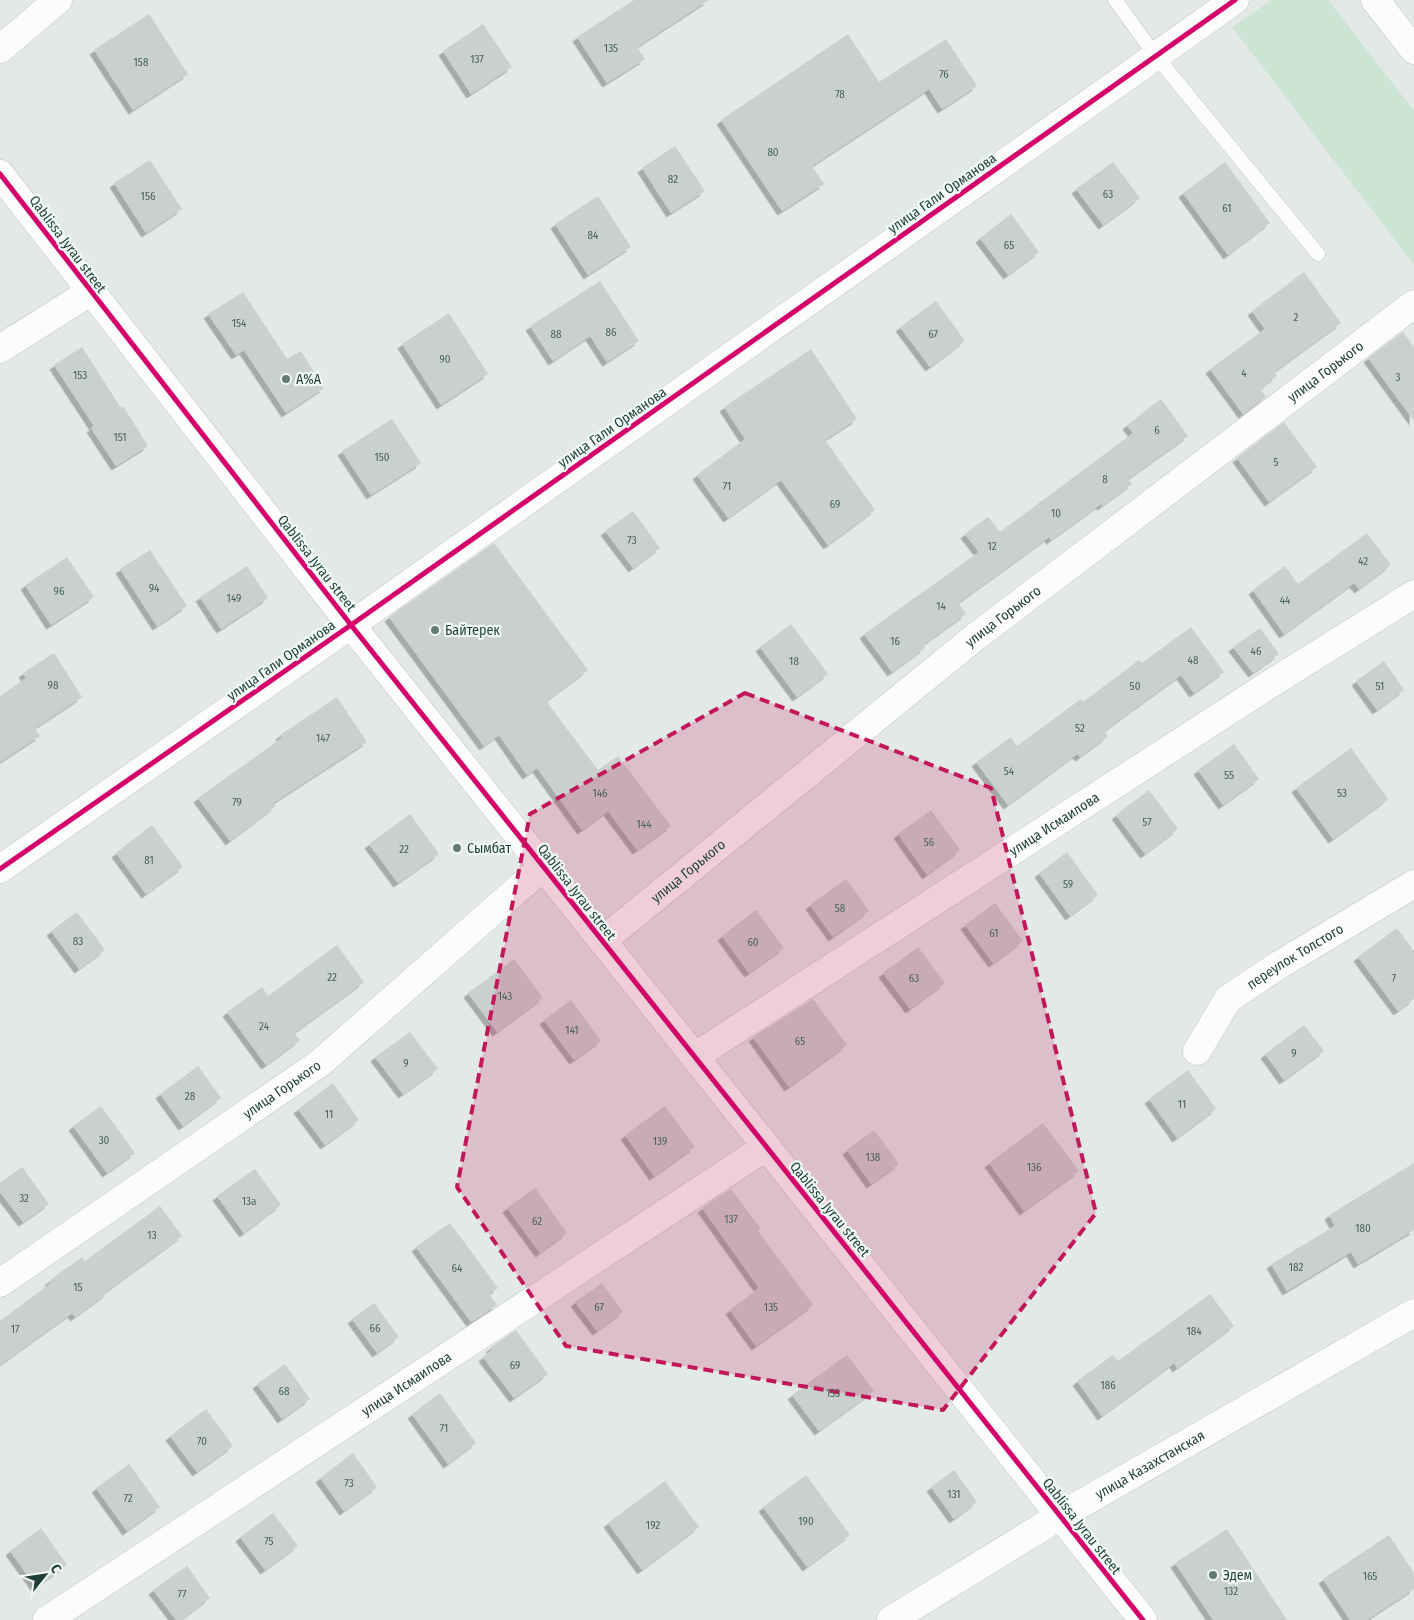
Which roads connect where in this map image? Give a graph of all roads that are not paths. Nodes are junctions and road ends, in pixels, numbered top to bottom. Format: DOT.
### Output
graph roads {
  1 [pos="58,0"];
  2 [pos="1115,0"];
  3 [pos="1235,0"];
  4 [pos="1375,0"];
  5 [pos="0,49"];
  6 [pos="1414,50"];
  7 [pos="1155,55"];
  8 [pos="0,174"];
  9 [pos="1318,254"];
  10 [pos="90,292"];
  11 [pos="1414,304"];
  12 [pos="0,349"];
  13 [pos="1414,594"];
  14 [pos="351,625"];
  15 [pos="543,867"];
  16 [pos="0,869"];
  17 [pos="1414,884"];
  18 [pos="602,941"];
  19 [pos="1197,1051"];
  20 [pos="694,1057"];
  21 [pos="766,1147"];
  22 [pos="0,1283"];
  23 [pos="1414,1313"];
  24 [pos="1060,1516"];
  25 [pos="47,1620"];
  26 [pos="890,1620"];
  27 [pos="1142,1620"];
  1 -- 5 [label="street"];
  2 -- 7 [label="lane"];
  3 -- 7 [label="street, улица Гали Орманова"];
  4 -- 6 [label="street"];
  7 -- 9 [label="lane"];
  7 -- 14 [label="street, улица Гали Орманова"];
  8 -- 10 [label="street, Qablissa Jyrau street"];
  10 -- 12 [label="street"];
  10 -- 14 [label="street, Qablissa Jyrau street"];
  11 -- 18 [label="street, улица Горького"];
  13 -- 20 [label="street, улица Исмаилова"];
  14 -- 15 [label="street, Qablissa Jyrau street"];
  14 -- 16 [label="street, улица Гали Орманова"];
  15 -- 18 [label="street, Qablissa Jyrau street"];
  15 -- 22 [label="street, улица Горького"];
  17 -- 19 [label="street, переулок Толстого"];
  18 -- 20 [label="street, Qablissa Jyrau street"];
  20 -- 21 [label="street, Qablissa Jyrau street"];
  21 -- 24 [label="street, Qablissa Jyrau street"];
  21 -- 25 [label="street, улица Исмаилова"];
  23 -- 24 [label="street, улица Казахстанская"];
  24 -- 26 [label="street, улица Казахстанская"];
  24 -- 27 [label="street, Qablissa Jyrau street"];
}
